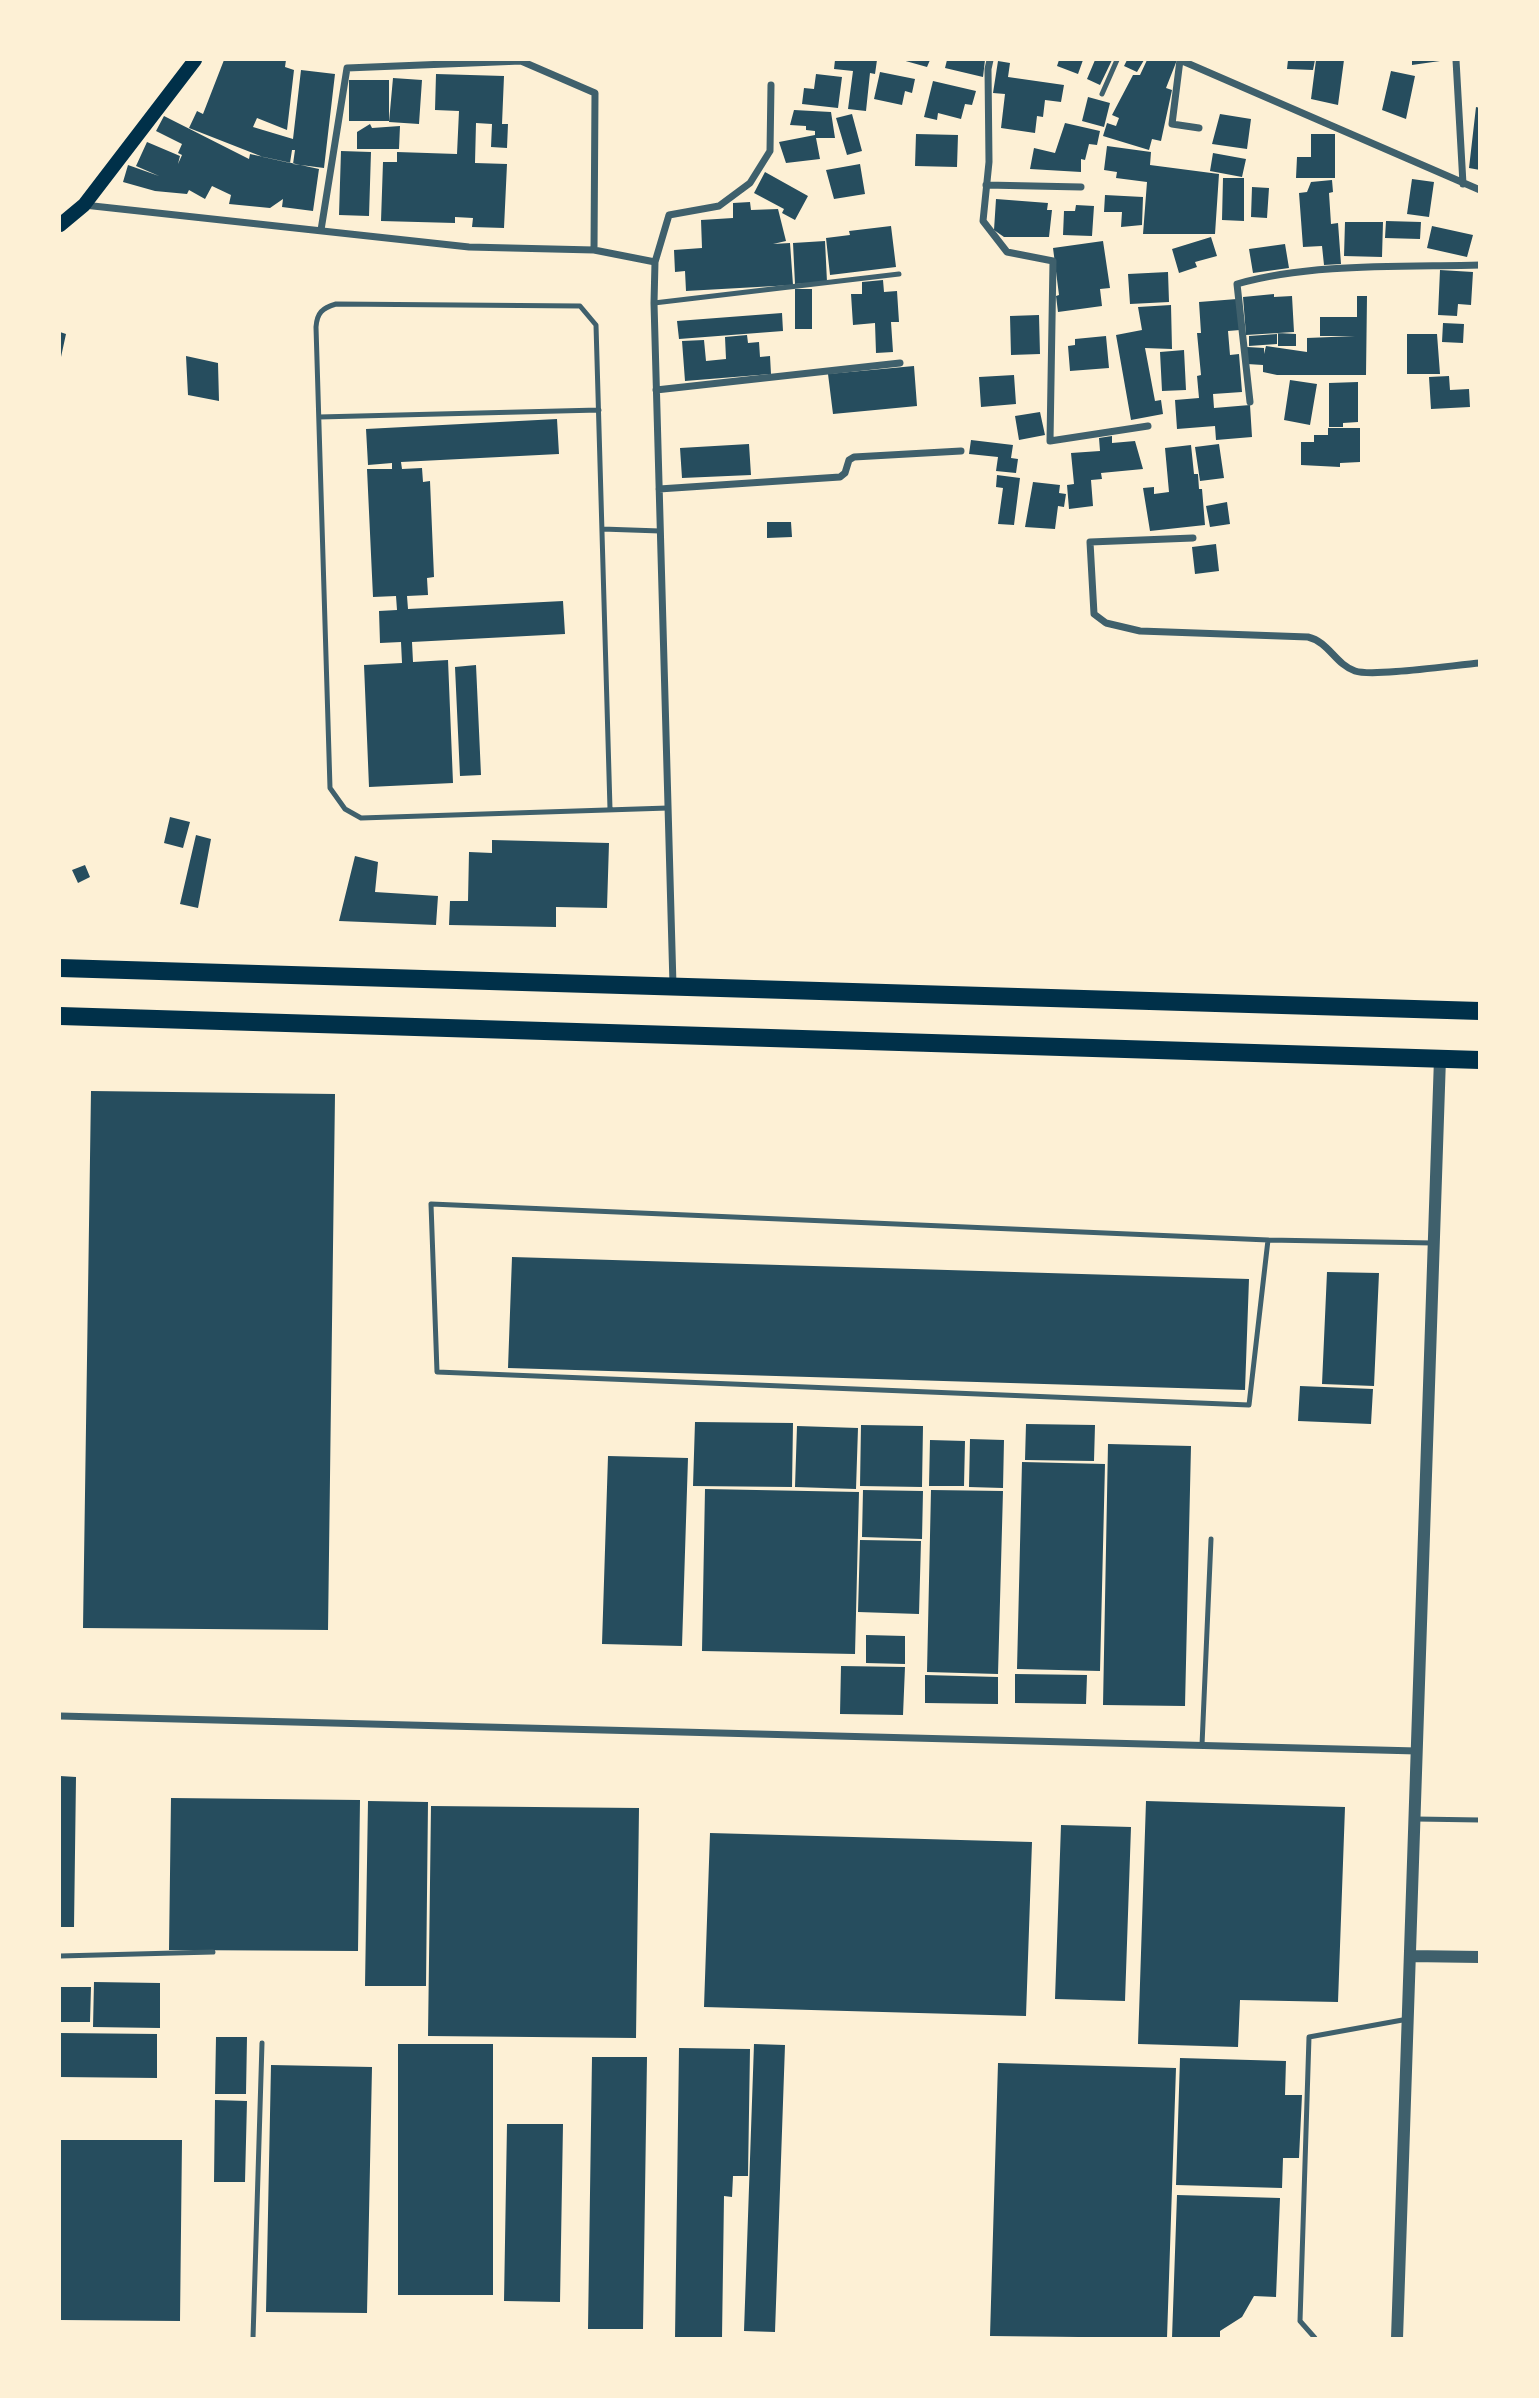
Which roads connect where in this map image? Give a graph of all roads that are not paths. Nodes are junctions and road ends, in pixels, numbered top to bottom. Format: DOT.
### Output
graph roads {
  1 [pos="195,60"];
  2 [pos="990,60"];
  3 [pos="1116,60"];
  4 [pos="1180,60"];
  5 [pos="1456,60"];
  6 [pos="521,61"];
  7 [pos="771,85"];
  8 [pos="1102,94"];
  9 [pos="1199,128"];
  10 [pos="1463,184"];
  11 [pos="986,185"];
  12 [pos="1081,187"];
  13 [pos="1479,190"];
  14 [pos="84,205"];
  15 [pos="60,225"];
  16 [pos="321,230"];
  17 [pos="594,250"];
  18 [pos="655,262"];
  19 [pos="1479,265"];
  20 [pos="899,274"];
  21 [pos="654,303"];
  22 [pos="900,363"];
  23 [pos="656,390"];
  24 [pos="1250,402"];
  25 [pos="599,410"];
  26 [pos="319,417"];
  27 [pos="1148,426"];
  28 [pos="961,451"];
  29 [pos="659,489"];
  30 [pos="603,529"];
  31 [pos="660,531"];
  32 [pos="1193,538"];
  33 [pos="1479,663"];
  34 [pos="668,808"];
  35 [pos="610,809"];
  36 [pos="60,968"];
  37 [pos="673,985"];
  38 [pos="1479,1011"];
  39 [pos="60,1016"];
  40 [pos="1440,1058"];
  41 [pos="1479,1059"];
  42 [pos="1268,1240"];
  43 [pos="1434,1243"];
  44 [pos="1211,1539"];
  45 [pos="60,1716"];
  46 [pos="1202,1745"];
  47 [pos="1417,1751"];
  48 [pos="1414,1819"];
  49 [pos="1479,1820"];
  50 [pos="213,1952"];
  51 [pos="60,1956"];
  52 [pos="1410,1956"];
  53 [pos="1479,1958"];
  54 [pos="1408,2019"];
  55 [pos="262,2043"];
  56 [pos="254,2339"];
  57 [pos="1315,2339"];
  58 [pos="1397,2339"];
  1 -- 14 [label="main road"];
  2 -- 11 [label="street"];
  3 -- 8 [label="lane"];
  4 -- 9 [label="street"];
  4 -- 10 [label="street"];
  5 -- 10 [label="street"];
  6 -- 16 [label="street"];
  6 -- 17 [label="street"];
  7 -- 18 [label="street"];
  10 -- 13 [label="street"];
  11 -- 12 [label="street"];
  11 -- 27 [label="street"];
  14 -- 15 [label="main road"];
  14 -- 16 [label="street"];
  16 -- 17 [label="street"];
  17 -- 18 [label="street"];
  18 -- 21 [label="street"];
  19 -- 24 [label="street"];
  20 -- 21 [label="lane"];
  21 -- 23 [label="street"];
  22 -- 23 [label="street"];
  23 -- 29 [label="street"];
  25 -- 26 [label="lane"];
  25 -- 26 [label="lane"];
  25 -- 30 [label="lane"];
  26 -- 35 [label="lane"];
  28 -- 29 [label="street"];
  29 -- 31 [label="street"];
  30 -- 31 [label="lane"];
  30 -- 35 [label="lane"];
  31 -- 34 [label="street"];
  32 -- 33 [label="street"];
  34 -- 35 [label="lane"];
  34 -- 37 [label="street"];
  36 -- 37 [label="main road"];
  37 -- 38 [label="main road"];
  39 -- 40 [label="main road"];
  40 -- 41 [label="main road"];
  40 -- 43 [label="street"];
  42 -- 42 [label="lane"];
  42 -- 43 [label="lane"];
  43 -- 47 [label="street"];
  44 -- 46 [label="lane"];
  45 -- 46 [label="street"];
  46 -- 47 [label="street"];
  47 -- 48 [label="street"];
  48 -- 49 [label="lane"];
  48 -- 52 [label="street"];
  50 -- 51 [label="lane"];
  52 -- 53 [label="street"];
  52 -- 54 [label="street"];
  54 -- 57 [label="lane"];
  54 -- 58 [label="street"];
  55 -- 56 [label="lane"];
}
